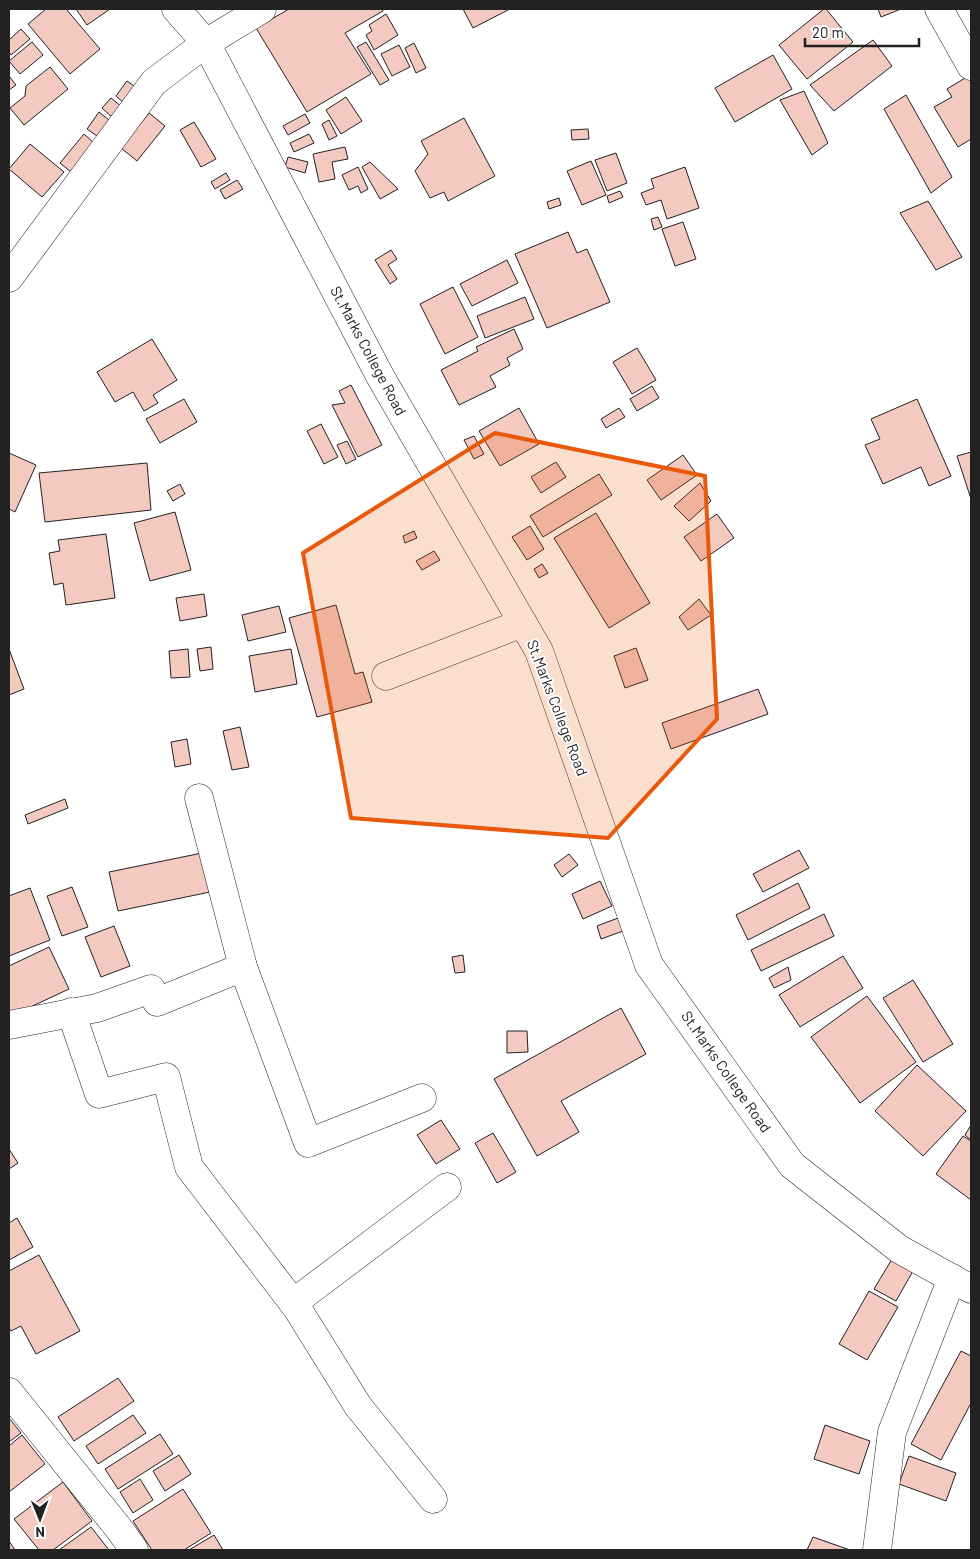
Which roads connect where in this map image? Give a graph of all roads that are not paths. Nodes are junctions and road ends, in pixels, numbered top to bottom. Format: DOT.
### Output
graph roads {
  1 [pos="176,9"];
  2 [pos="262,9"];
  3 [pos="939,9"];
  4 [pos="206,43"];
  5 [pos="971,66"];
  6 [pos="9,278"];
  7 [pos="522,622"];
  8 [pos="386,676"];
  9 [pos="199,798"];
  10 [pos="243,967"];
  11 [pos="71,1012"];
  12 [pos="9,1026"];
  13 [pos="422,1098"];
  14 [pos="447,1187"];
  15 [pos="962,1284"];
  16 [pos="294,1303"];
  17 [pos="9,1392"];
  18 [pos="433,1499"];
  19 [pos="134,1550"];
  20 [pos="877,1550"];
  1 -- 4 [label="street, St.Marks College Road"];
  2 -- 4 [label="street"];
  3 -- 5 [label="street"];
  4 -- 6 [label="street"];
  4 -- 7 [label="street, St.Marks College Road"];
  7 -- 8 [label="street"];
  7 -- 15 [label="street, St.Marks College Road"];
  9 -- 10 [label="street"];
  10 -- 11 [label="street"];
  10 -- 13 [label="street"];
  11 -- 12 [label="street"];
  11 -- 16 [label="street"];
  14 -- 16 [label="street"];
  15 -- 20 [label="street"];
  16 -- 18 [label="street"];
  17 -- 19 [label="street"];
}
